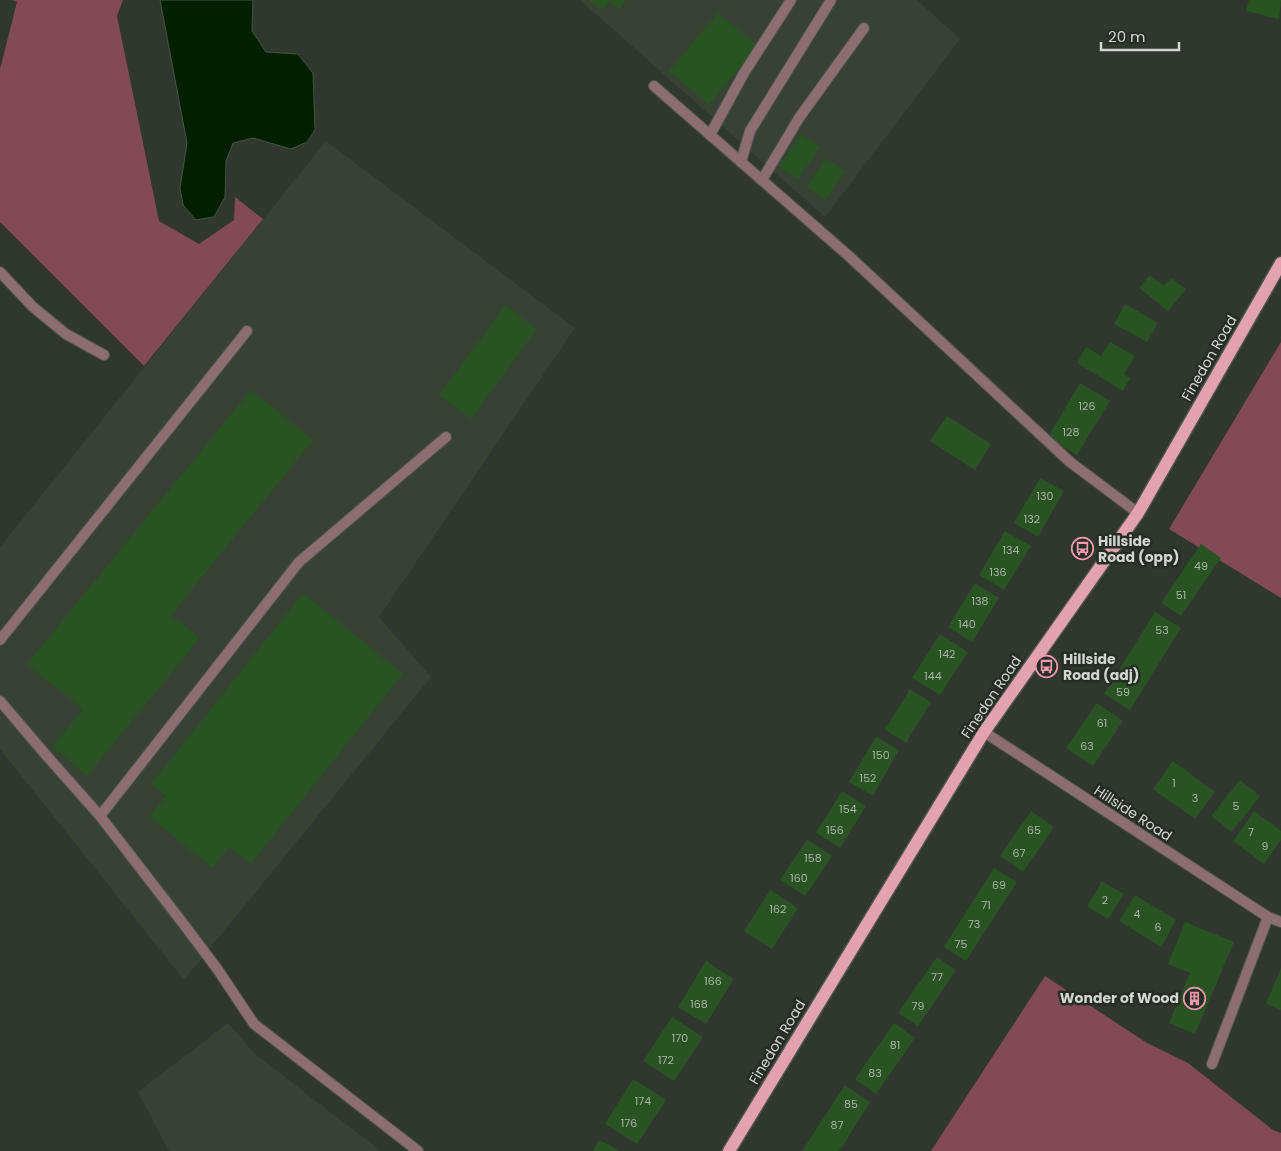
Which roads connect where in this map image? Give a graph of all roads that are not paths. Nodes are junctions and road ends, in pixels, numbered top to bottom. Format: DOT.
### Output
graph roads {
  1 [pos="791,0"];
  2 [pos="831,0"];
  3 [pos="864,28"];
  4 [pos="654,86"];
  5 [pos="710,135"];
  6 [pos="741,162"];
  7 [pos="762,180"];
  8 [pos="1281,263"];
  9 [pos="0,272"];
  10 [pos="247,331"];
  11 [pos="104,355"];
  12 [pos="446,437"];
  13 [pos="1138,513"];
  14 [pos="0,640"];
  15 [pos="0,700"];
  16 [pos="984,732"];
  17 [pos="100,816"];
  18 [pos="1268,917"];
  19 [pos="1281,922"];
  20 [pos="1212,1064"];
  21 [pos="418,1151"];
  22 [pos="729,1151"];
  1 -- 5 [label="street"];
  2 -- 6 [label="street"];
  3 -- 7 [label="street"];
  4 -- 5 [label="street"];
  5 -- 6 [label="street"];
  6 -- 7 [label="street"];
  7 -- 13 [label="street"];
  8 -- 13 [label="main road, Finedon Road"];
  9 -- 11 [label="street"];
  10 -- 14 [label="street"];
  12 -- 17 [label="street"];
  13 -- 16 [label="main road, Finedon Road"];
  15 -- 17 [label="street"];
  16 -- 18 [label="street, Hillside Road"];
  16 -- 22 [label="main road, Finedon Road"];
  17 -- 21 [label="street"];
  18 -- 19 [label="street, Hillside Road"];
  18 -- 20 [label="street"];
}
